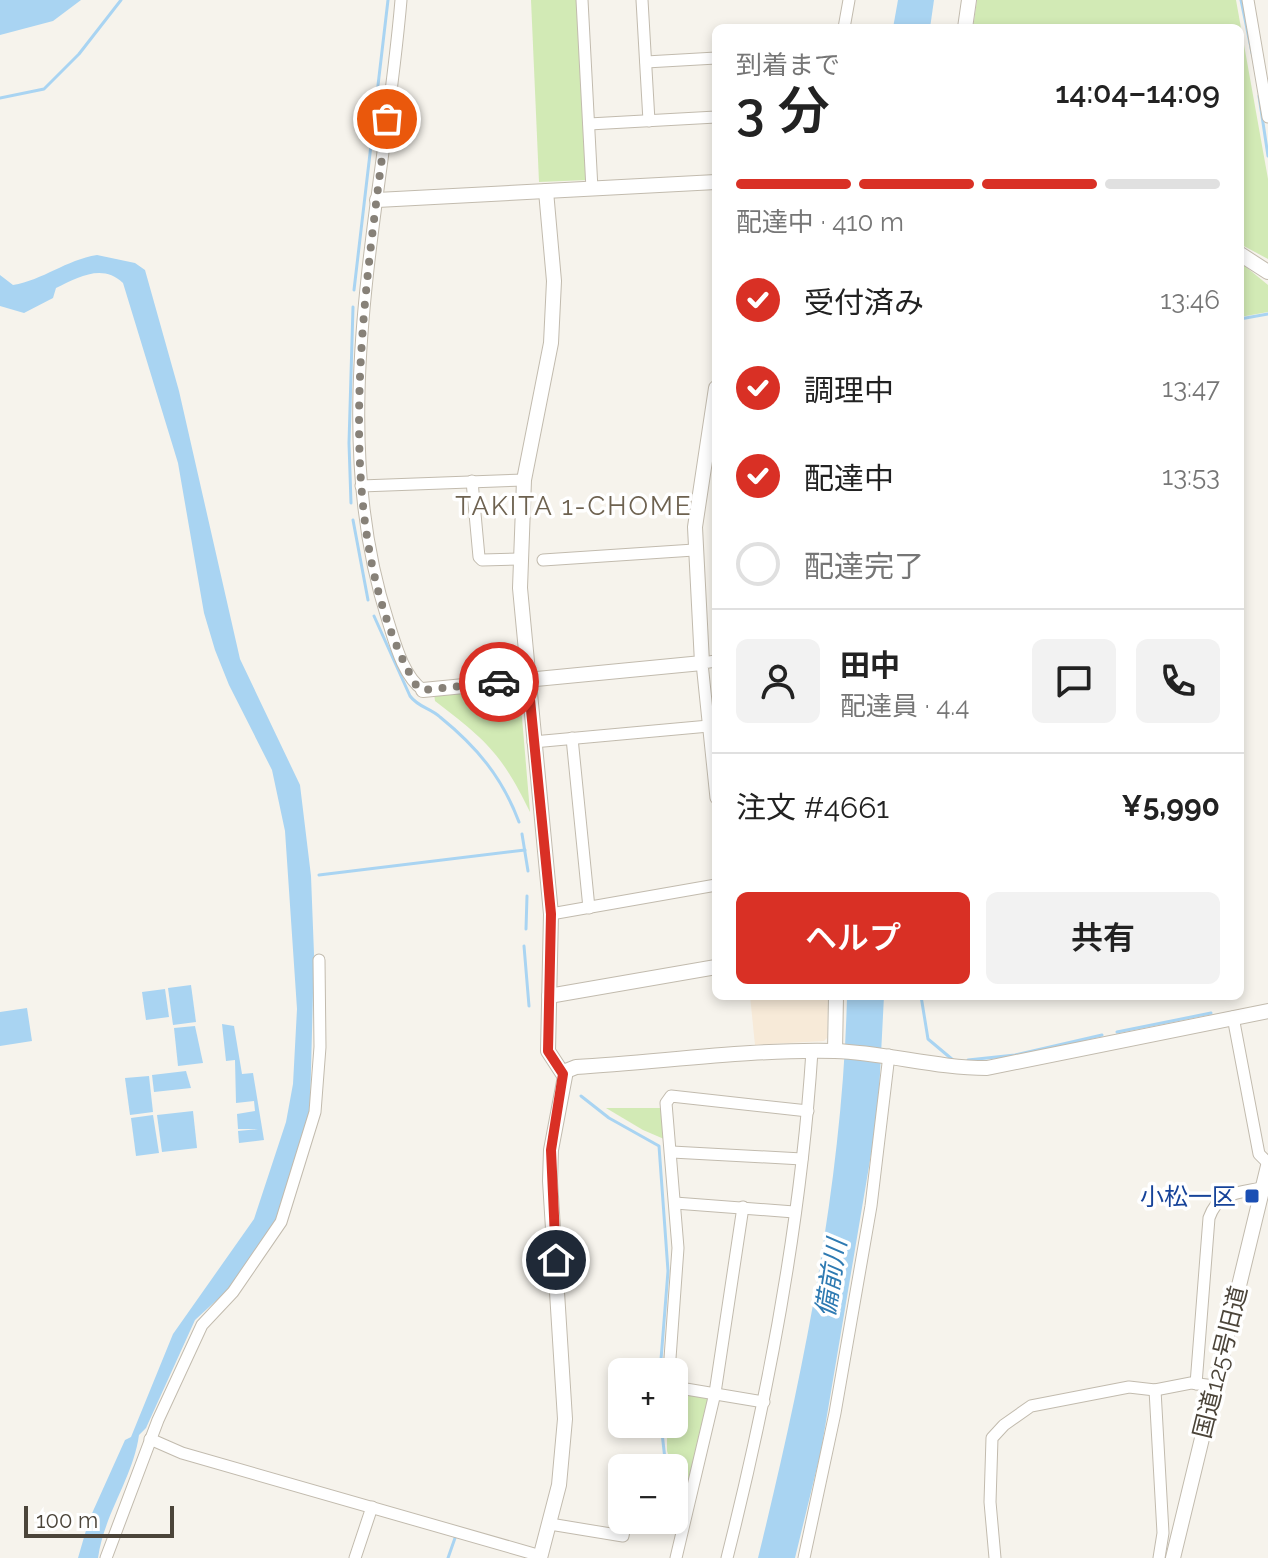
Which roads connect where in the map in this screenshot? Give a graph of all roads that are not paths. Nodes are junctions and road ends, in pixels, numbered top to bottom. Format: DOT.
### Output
graph roads {
  1 [pos="401,0"];
  2 [pos="582,0"];
  3 [pos="642,0"];
  4 [pos="653,0"];
  5 [pos="849,0"];
  6 [pos="969,0"];
  7 [pos="1248,0"];
  8 [pos="845,24"];
  9 [pos="966,24"];
  10 [pos="712,58"];
  11 [pos="646,62"];
  12 [pos="712,117"];
  13 [pos="1268,117"];
  14 [pos="649,121"];
  15 [pos="589,124"];
  16 [pos="712,182"];
  17 [pos="592,189"];
  18 [pos="546,191"];
  19 [pos="377,200"];
  20 [pos="1244,257"];
  21 [pos="1268,272"];
  22 [pos="712,415"];
  23 [pos="524,480"];
  24 [pos="472,481"];
  25 [pos="361,486"];
  26 [pos="694,550"];
  27 [pos="520,559"];
  28 [pos="543,560"];
  29 [pos="709,662"];
  30 [pos="528,679"];
  31 [pos="423,690"];
  32 [pos="709,726"];
  33 [pos="572,738"];
  34 [pos="533,742"];
  35 [pos="712,757"];
  36 [pos="712,886"];
  37 [pos="589,908"];
  38 [pos="551,914"];
  39 [pos="319,960"];
  40 [pos="712,968"];
  41 [pos="549,996"];
  42 [pos="836,1000"];
  43 [pos="1268,1011"];
  44 [pos="1233,1017"];
  45 [pos="812,1051"];
  46 [pos="838,1051"];
  47 [pos="887,1055"];
  48 [pos="563,1074"];
  49 [pos="808,1111"];
  50 [pos="672,1152"];
  51 [pos="802,1159"];
  52 [pos="1268,1164"];
  53 [pos="1262,1188"];
  54 [pos="675,1203"];
  55 [pos="743,1207"];
  56 [pos="794,1212"];
  57 [pos="670,1358"];
  58 [pos="1196,1384"];
  59 [pos="1214,1386"];
  60 [pos="688,1389"];
  61 [pos="1155,1390"];
  62 [pos="715,1393"];
  63 [pos="764,1402"];
  64 [pos="150,1439"];
  65 [pos="372,1507"];
  66 [pos="550,1524"];
  67 [pos="608,1534"];
  68 [pos="541,1557"];
  69 [pos="106,1558"];
  70 [pos="355,1558"];
  71 [pos="676,1558"];
  72 [pos="727,1558"];
  73 [pos="804,1558"];
  74 [pos="995,1558"];
  75 [pos="1159,1558"];
  76 [pos="1173,1558"];
  1 -- 19 [label="street"];
  2 -- 15 [label="street"];
  3 -- 4 [label="street"];
  3 -- 11 [label="street"];
  5 -- 8 [label="street"];
  6 -- 9 [label="street"];
  7 -- 13 [label="street"];
  10 -- 11 [label="street"];
  11 -- 14 [label="street"];
  12 -- 14 [label="street"];
  14 -- 15 [label="street"];
  15 -- 17 [label="street"];
  16 -- 17 [label="street"];
  17 -- 18 [label="street"];
  18 -- 19 [label="street"];
  18 -- 23 [label="street"];
  19 -- 25 [label="street"];
  20 -- 21 [label="street"];
  22 -- 26 [label="street"];
  23 -- 24 [label="street"];
  23 -- 27 [label="street"];
  24 -- 25 [label="street"];
  24 -- 27 [label="street"];
  25 -- 31 [label="street"];
  26 -- 28 [label="street"];
  26 -- 29 [label="street"];
  27 -- 30 [label="street"];
  29 -- 30 [label="street"];
  29 -- 32 [label="street"];
  30 -- 31 [label="street"];
  30 -- 34 [label="street"];
  32 -- 33 [label="street"];
  32 -- 35 [label="street"];
  33 -- 34 [label="street"];
  33 -- 37 [label="street"];
  34 -- 38 [label="street"];
  36 -- 37 [label="street"];
  37 -- 38 [label="street"];
  38 -- 41 [label="street"];
  39 -- 64 [label="street"];
  40 -- 41 [label="street"];
  41 -- 48 [label="street"];
  42 -- 46 [label="street"];
  43 -- 44 [label="street"];
  44 -- 47 [label="street"];
  44 -- 52 [label="street"];
  45 -- 46 [label="street"];
  45 -- 48 [label="street"];
  45 -- 49 [label="street"];
  46 -- 47 [label="street"];
  47 -- 73 [label="street"];
  48 -- 66 [label="street"];
  49 -- 50 [label="street"];
  49 -- 51 [label="street"];
  50 -- 51 [label="street"];
  50 -- 54 [label="street"];
  51 -- 56 [label="street"];
  52 -- 53 [label="street, 国道125号旧道"];
  53 -- 58 [label="street"];
  53 -- 59 [label="street, 国道125号旧道"];
  54 -- 55 [label="street"];
  54 -- 57 [label="street"];
  55 -- 56 [label="street"];
  55 -- 62 [label="street"];
  56 -- 63 [label="street"];
  58 -- 59 [label="street"];
  58 -- 61 [label="street"];
  59 -- 76 [label="street, 国道125号旧道"];
  60 -- 62 [label="street"];
  61 -- 74 [label="street"];
  61 -- 75 [label="street"];
  62 -- 63 [label="street"];
  62 -- 71 [label="street"];
  63 -- 72 [label="street"];
  64 -- 65 [label="street"];
  64 -- 69 [label="street"];
  65 -- 68 [label="street"];
  65 -- 70 [label="street"];
  66 -- 67 [label="street"];
  66 -- 68 [label="street"];
}
